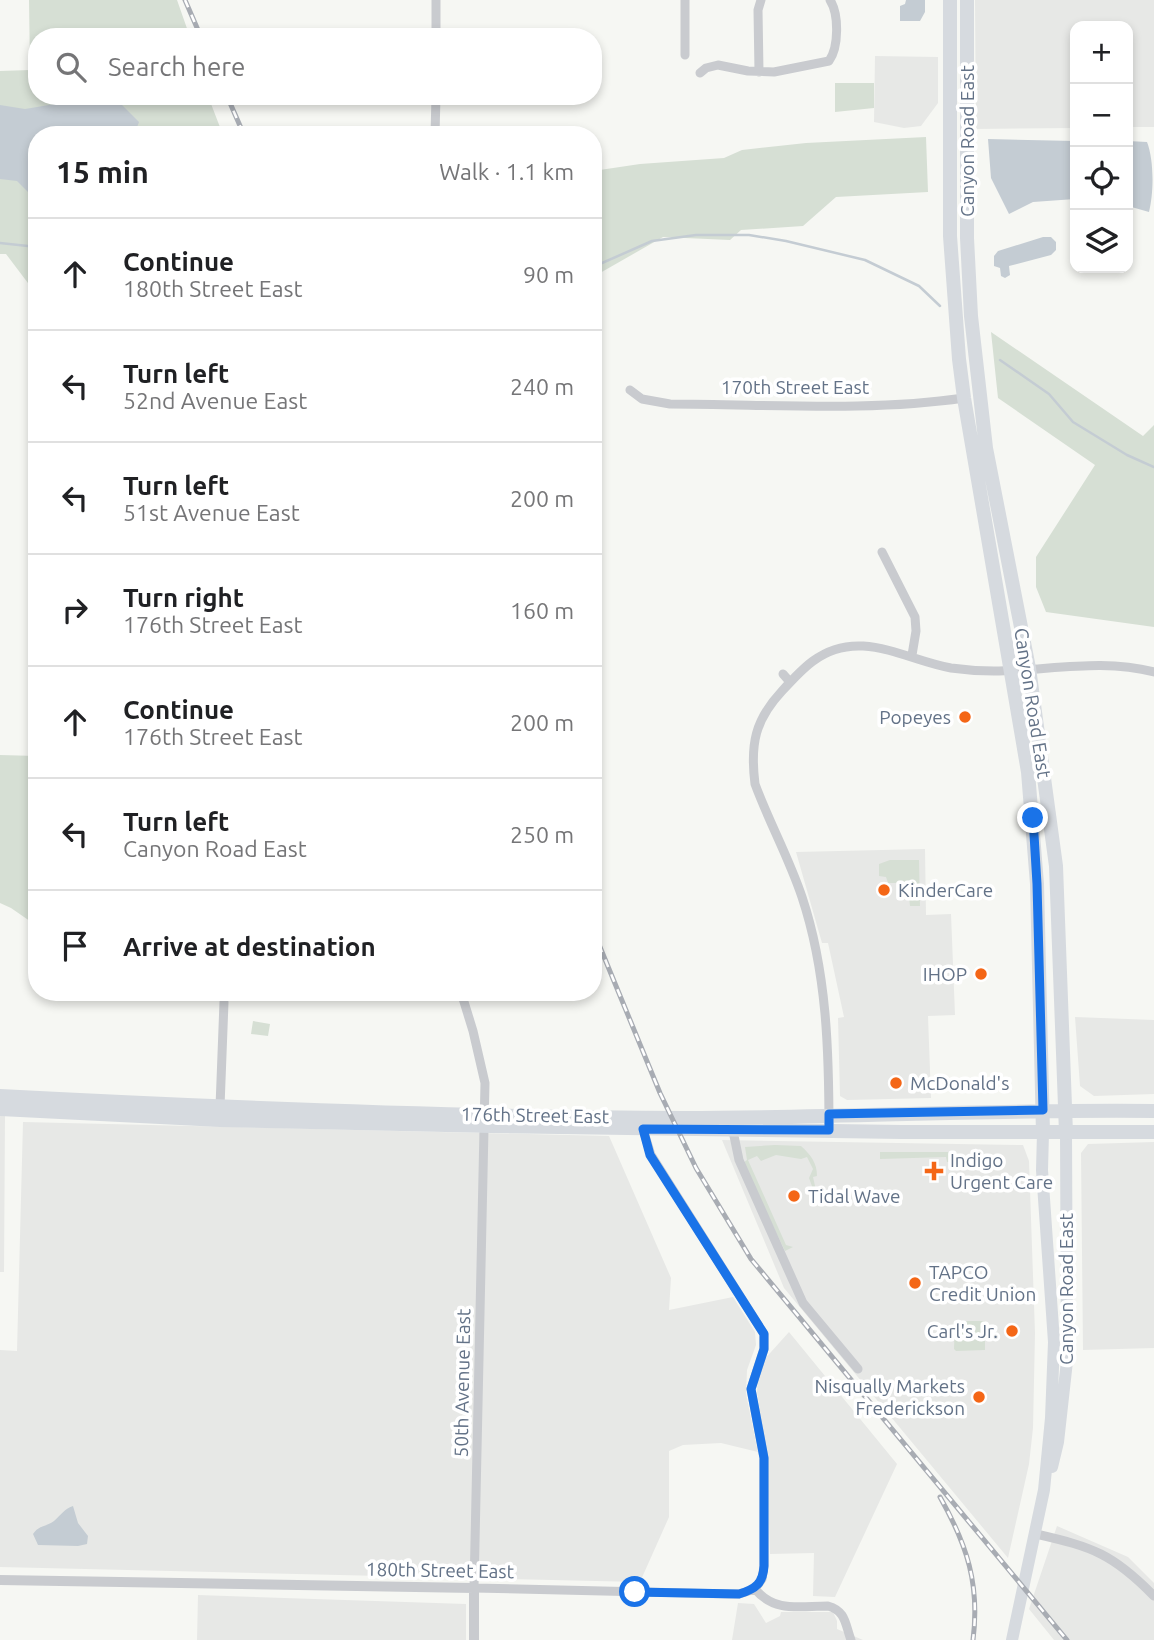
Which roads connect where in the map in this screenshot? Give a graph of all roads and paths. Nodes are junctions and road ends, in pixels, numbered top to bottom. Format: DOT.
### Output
graph roads {
  1 [pos="436,0"];
  2 [pos="685,0"];
  3 [pos="761,0"];
  4 [pos="830,0"];
  5 [pos="950,0"];
  6 [pos="967,0"];
  7 [pos="436,28"];
  8 [pos="685,55"];
  9 [pos="759,72"];
  10 [pos="700,73"];
  11 [pos="436,105"];
  12 [pos="435,126"];
  13 [pos="630,390"];
  14 [pos="964,397"];
  15 [pos="986,448"];
  16 [pos="882,552"];
  17 [pos="912,655"];
  18 [pos="1029,668"];
  19 [pos="1010,670"];
  20 [pos="1154,672"];
  21 [pos="783,674"];
  22 [pos="790,682"];
  23 [pos="464,1001"];
  24 [pos="224,1002"];
  25 [pos="0,1096"];
  26 [pos="204,1106"];
  27 [pos="220,1107"];
  28 [pos="0,1109"];
  29 [pos="1043,1110"];
  30 [pos="1066,1110"];
  31 [pos="1154,1111"];
  32 [pos="115,1113"];
  33 [pos="829,1114"];
  34 [pos="485,1121"];
  35 [pos="663,1124"];
  36 [pos="689,1124"];
  37 [pos="643,1129"];
  38 [pos="733,1130"];
  39 [pos="829,1130"];
  40 [pos="1154,1132"];
  41 [pos="1043,1133"];
  42 [pos="1066,1133"];
  43 [pos="858,1370"];
  44 [pos="1044,1490"];
  45 [pos="1036,1534"];
  46 [pos="0,1580"];
  47 [pos="474,1588"];
  48 [pos="755,1589"];
  49 [pos="1154,1596"];
  50 [pos="474,1640"];
  51 [pos="851,1640"];
  52 [pos="1012,1640"];
  1 -- 7 [label="street"];
  2 -- 8 [label="street"];
  3 -- 9 [label="street"];
  4 -- 9 [label="street"];
  5 -- 14 [label="main road, Canyon Road East"];
  6 -- 15 [label="main road, Canyon Road East"];
  9 -- 10 [label="street"];
  11 -- 12 [label="street"];
  13 -- 14 [label="street, 170th Street East"];
  14 -- 15 [label="main road"];
  14 -- 19 [label="main road, Canyon Road East"];
  15 -- 18 [label="main road, Canyon Road East"];
  16 -- 17 [label="street"];
  17 -- 19 [label="street"];
  17 -- 22 [label="street"];
  18 -- 19 [label="street"];
  18 -- 20 [label="street"];
  18 -- 30 [label="main road, Canyon Road East"];
  19 -- 29 [label="main road, Canyon Road East"];
  21 -- 22 [label="street"];
  22 -- 33 [label="street"];
  23 -- 34 [label="street, 50th Avenue East"];
  24 -- 27 [label="street"];
  25 -- 26 [label="main road, 176th Street East"];
  26 -- 27 [label="main road, 176th Street East"];
  26 -- 32 [label="main road"];
  27 -- 34 [label="main road, 176th Street East"];
  28 -- 32 [label="main road, 176th Street East"];
  29 -- 30 [label="main road, 176th Street East"];
  29 -- 33 [label="main road, 176th Street East"];
  29 -- 41 [label="main road, Canyon Road East"];
  30 -- 31 [label="main road, 176th Street East"];
  30 -- 42 [label="main road, Canyon Road East"];
  32 -- 34 [label="main road, 176th Street East"];
  33 -- 36 [label="main road, 176th Street East"];
  33 -- 39 [label="street"];
  34 -- 35 [label="main road, 176th Street East"];
  34 -- 37 [label="main road, 176th Street East"];
  34 -- 47 [label="street, 50th Avenue East"];
  35 -- 36 [label="main road, 176th Street East"];
  35 -- 37 [label="main road, 176th Street East"];
  36 -- 38 [label="main road, 176th Street East"];
  37 -- 48 [label="street"];
  38 -- 39 [label="main road, 176th Street East"];
  38 -- 43 [label="street"];
  39 -- 41 [label="main road, 176th Street East"];
  40 -- 42 [label="main road, 176th Street East"];
  41 -- 42 [label="main road, 176th Street East"];
  41 -- 44 [label="main road, Canyon Road East"];
  42 -- 44 [label="main road, Canyon Road East"];
  44 -- 45 [label="main road, Canyon Road East"];
  45 -- 49 [label="street"];
  45 -- 52 [label="main road, Canyon Road East"];
  46 -- 47 [label="street, 180th Street East"];
  47 -- 48 [label="street, 180th Street East"];
  47 -- 50 [label="street, 50th Avenue East"];
  48 -- 51 [label="street"];
}
